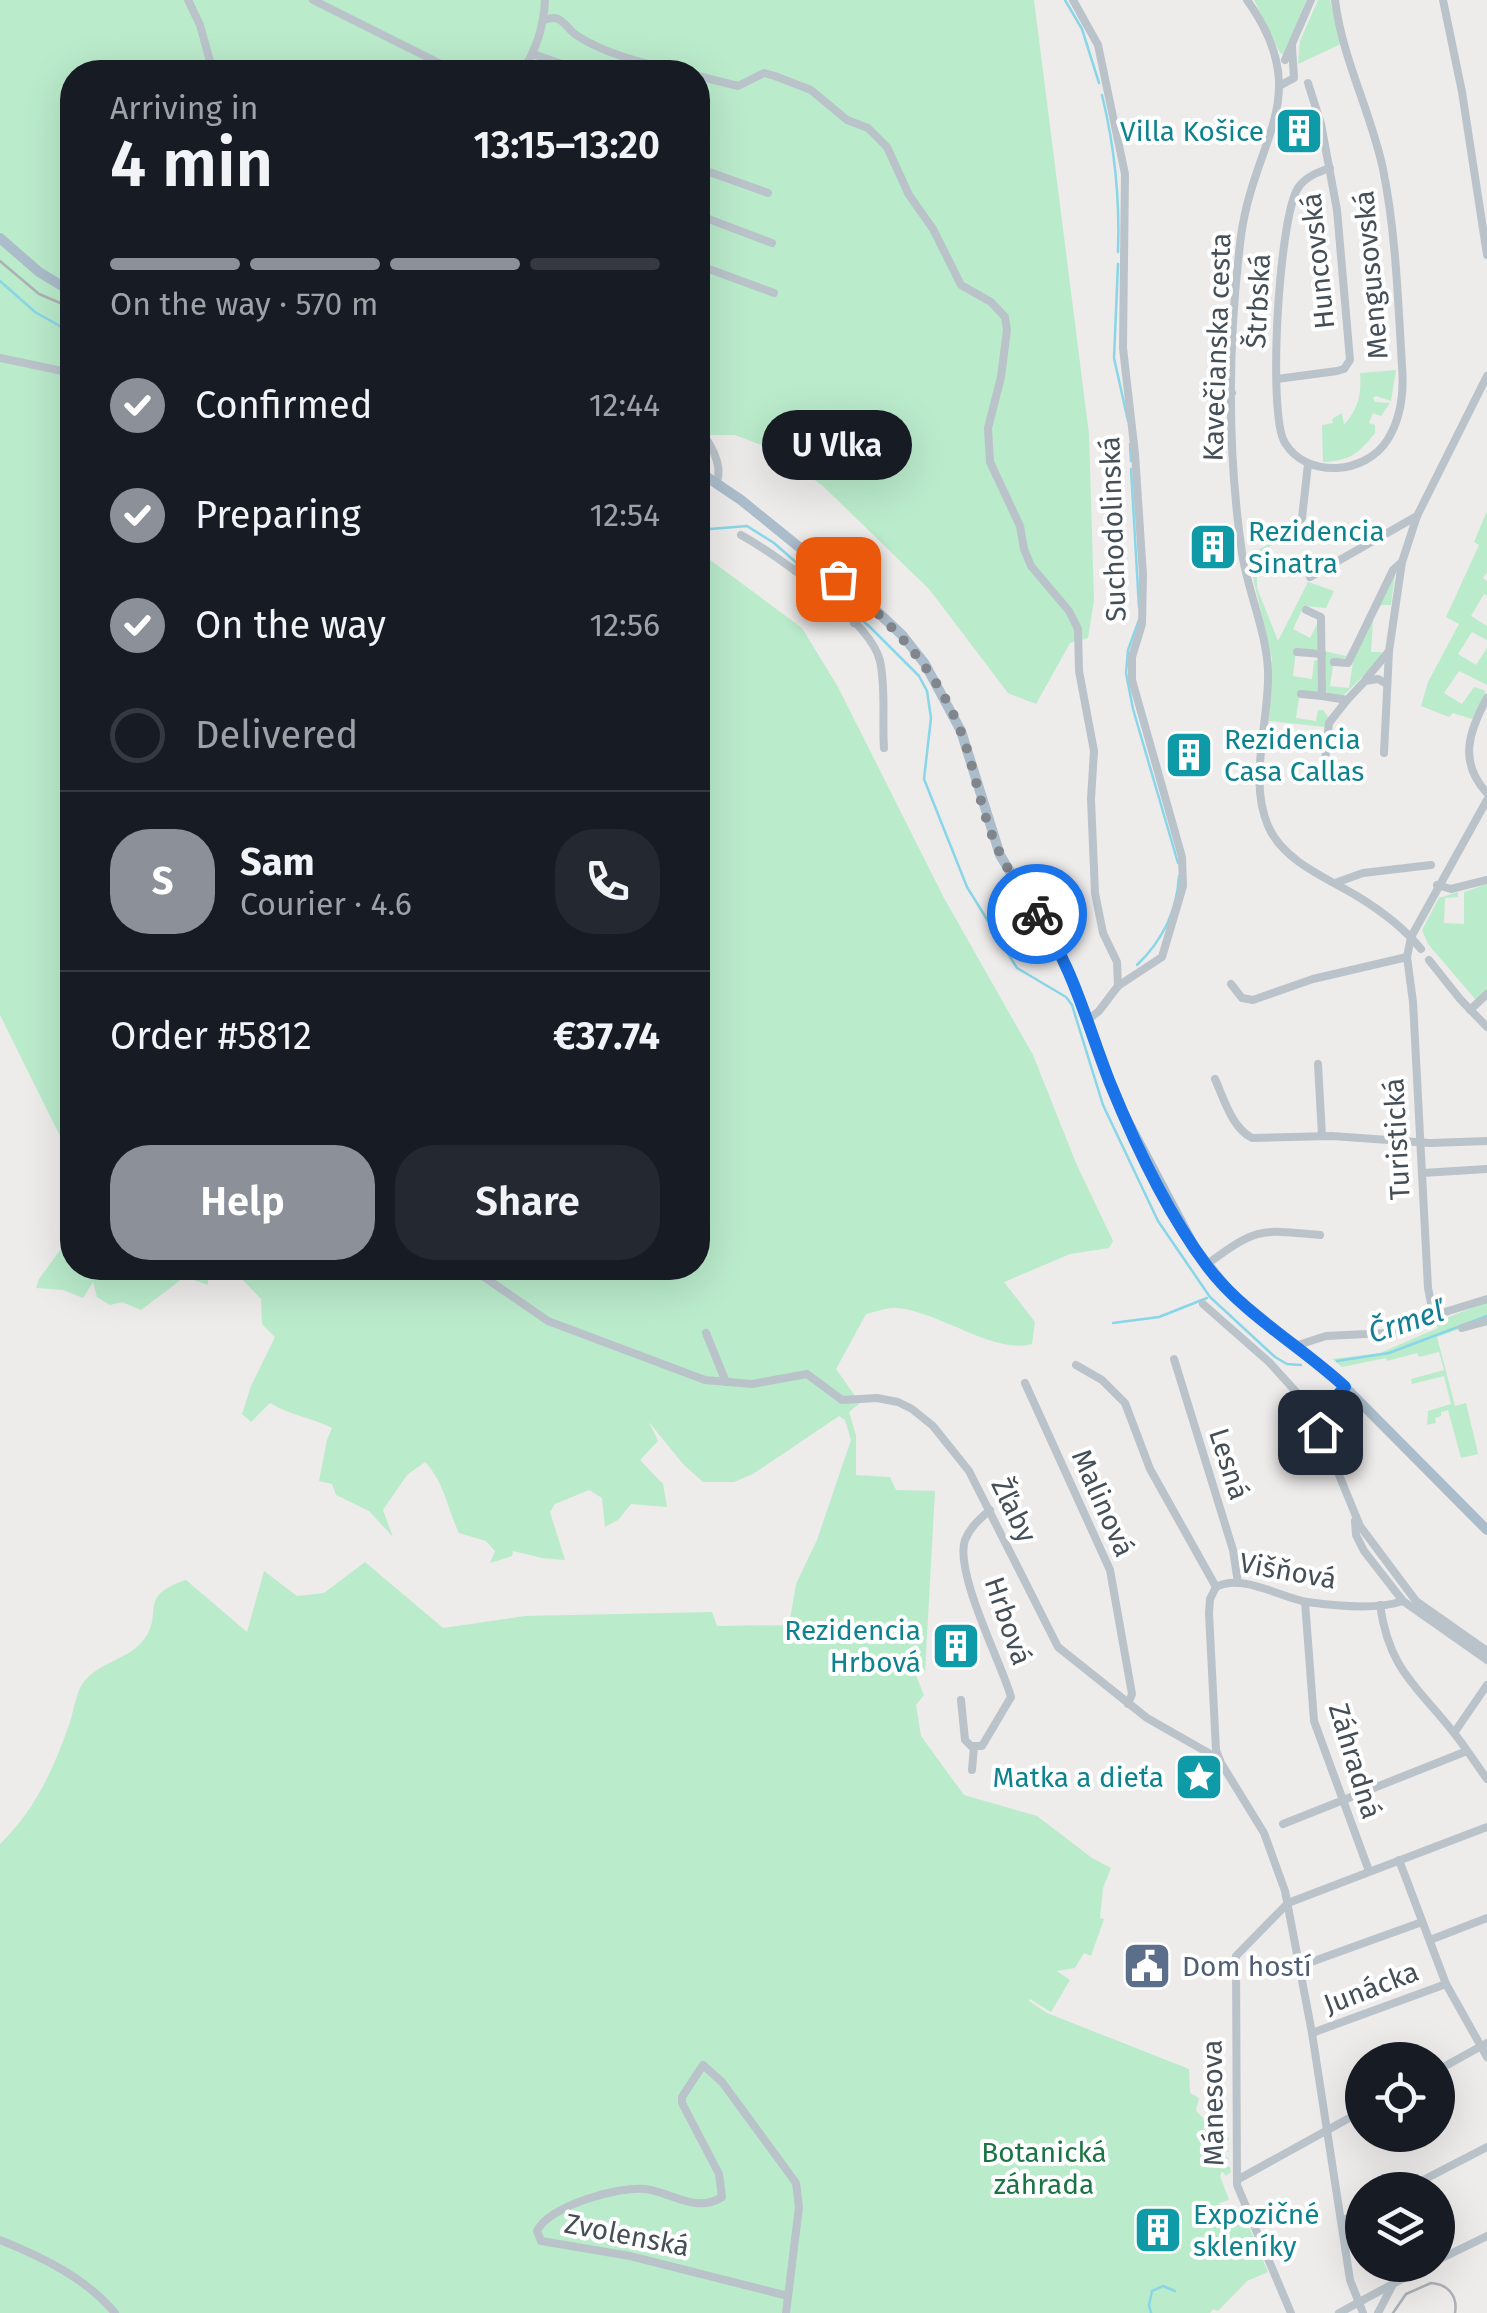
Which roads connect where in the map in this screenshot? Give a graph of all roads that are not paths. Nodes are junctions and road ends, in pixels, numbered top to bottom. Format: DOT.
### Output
graph roads {
  1 [pos="188,0"];
  2 [pos="314,0"];
  3 [pos="545,0"];
  4 [pos="1074,0"];
  5 [pos="1248,0"];
  6 [pos="1311,0"];
  7 [pos="1336,0"];
  8 [pos="1442,0"];
  9 [pos="544,20"];
  10 [pos="534,54"];
  11 [pos="210,60"];
  12 [pos="433,60"];
  13 [pos="530,60"];
  14 [pos="551,60"];
  15 [pos="639,60"];
  16 [pos="1285,61"];
  17 [pos="710,79"];
  18 [pos="1286,83"];
  19 [pos="1330,168"];
  20 [pos="710,172"];
  21 [pos="768,193"];
  22 [pos="710,219"];
  23 [pos="0,238"];
  24 [pos="772,242"];
  25 [pos="1487,255"];
  26 [pos="710,269"];
  27 [pos="60,285"];
  28 [pos="774,293"];
  29 [pos="0,358"];
  30 [pos="60,370"];
  31 [pos="1487,376"];
  32 [pos="1224,378"];
  33 [pos="1278,378"];
  34 [pos="1232,393"];
  35 [pos="710,449"];
  36 [pos="1308,464"];
  37 [pos="710,478"];
  38 [pos="717,482"];
  39 [pos="1417,516"];
  40 [pos="741,535"];
  41 [pos="1281,536"];
  42 [pos="1402,562"];
  43 [pos="800,564"];
  44 [pos="1310,577"];
  45 [pos="1306,610"];
  46 [pos="861,616"];
  47 [pos="1388,651"];
  48 [pos="1297,652"];
  49 [pos="1322,654"];
  50 [pos="1334,662"];
  51 [pos="1365,680"];
  52 [pos="1387,684"];
  53 [pos="1301,694"];
  54 [pos="1322,696"];
  55 [pos="1487,698"];
  56 [pos="1347,700"];
  57 [pos="884,748"];
  58 [pos="1384,753"];
  59 [pos="1324,762"];
  60 [pos="1487,796"];
  61 [pos="1431,865"];
  62 [pos="1487,880"];
  63 [pos="1335,884"];
  64 [pos="1438,885"];
  65 [pos="1411,937"];
  66 [pos="1421,949"];
  67 [pos="1407,957"];
  68 [pos="1429,960"];
  69 [pos="1231,984"];
  70 [pos="1118,986"];
  71 [pos="1487,994"];
  72 [pos="1470,1010"];
  73 [pos="1089,1020"];
  74 [pos="1487,1027"];
  75 [pos="1318,1064"];
  76 [pos="1216,1078"];
  77 [pos="1322,1136"];
  78 [pos="1487,1141"];
  79 [pos="1419,1142"];
  80 [pos="1487,1169"];
  81 [pos="1422,1173"];
  82 [pos="1320,1235"];
  83 [pos="1206,1265"];
  84 [pos="488,1280"];
  85 [pos="1487,1299"];
  86 [pos="1203,1304"];
  87 [pos="1434,1318"];
  88 [pos="1487,1321"];
  89 [pos="1462,1328"];
  90 [pos="706,1333"];
  91 [pos="1298,1345"];
  92 [pos="1174,1360"];
  93 [pos="1076,1365"];
  94 [pos="726,1382"];
  95 [pos="1025,1383"];
  96 [pos="1345,1387"];
  97 [pos="1314,1421"];
  98 [pos="990,1510"];
  99 [pos="1487,1530"];
  100 [pos="1238,1583"];
  101 [pos="1216,1586"];
  102 [pos="1407,1598"];
  103 [pos="1306,1602"];
  104 [pos="1380,1605"];
  105 [pos="1487,1651"];
  106 [pos="1487,1660"];
  107 [pos="1487,1685"];
  108 [pos="961,1700"];
  109 [pos="1128,1704"];
  110 [pos="1454,1733"];
  111 [pos="974,1747"];
  112 [pos="1467,1751"];
  113 [pos="1219,1759"];
  114 [pos="972,1770"];
  115 [pos="1487,1779"];
  116 [pos="1341,1801"];
  117 [pos="1282,1824"];
  118 [pos="1487,1827"];
  119 [pos="1399,1860"];
  120 [pos="1368,1872"];
  121 [pos="1288,1902"];
  122 [pos="1487,1918"];
  123 [pos="1422,1922"];
  124 [pos="1430,1940"];
  125 [pos="1300,1966"];
  126 [pos="1446,1984"];
  127 [pos="1312,2034"];
  128 [pos="1484,2045"];
  129 [pos="1487,2057"];
  130 [pos="1455,2061"];
  131 [pos="1345,2120"];
  132 [pos="1326,2131"];
  133 [pos="1487,2147"];
  134 [pos="1439,2172"];
  135 [pos="1237,2180"];
  136 [pos="1345,2219"];
  137 [pos="1341,2221"];
  138 [pos="1487,2236"];
  139 [pos="0,2240"];
  140 [pos="1455,2252"];
  141 [pos="1394,2282"];
  142 [pos="1395,2282"];
  143 [pos="788,2296"];
  144 [pos="1358,2303"];
  145 [pos="115,2313"];
  146 [pos="786,2313"];
  147 [pos="1291,2313"];
  148 [pos="1338,2313"];
  149 [pos="1363,2313"];
  150 [pos="1378,2313"];
  1 -- 11 [label="street"];
  2 -- 12 [label="street"];
  3 -- 9 [label="street"];
  4 -- 70 [label="street, Suchodolinská"];
  5 -- 16 [label="street"];
  6 -- 16 [label="street"];
  7 -- 36 [label="street, Mengusovská"];
  8 -- 25 [label="street"];
  9 -- 10 [label="street"];
  9 -- 15 [label="street"];
  10 -- 13 [label="street"];
  10 -- 14 [label="street"];
  16 -- 18 [label="street"];
  16 -- 18 [label="street"];
  17 -- 70 [label="street"];
  18 -- 19 [label="street, Huncovská"];
  18 -- 34 [label="street, Kavečianska cesta"];
  19 -- 33 [label="street, Štrbská"];
  19 -- 33 [label="street, Huncovská"];
  20 -- 21 [label="street"];
  22 -- 24 [label="street"];
  23 -- 27 [label="main road"];
  26 -- 28 [label="street"];
  29 -- 30 [label="street"];
  31 -- 39 [label="street"];
  32 -- 34 [label="street"];
  33 -- 36 [label="street, Štrbská"];
  34 -- 63 [label="street, Kavečianska cesta"];
  35 -- 38 [label="street"];
  36 -- 41 [label="street"];
  37 -- 38 [label="main road"];
  38 -- 43 [label="main road"];
  39 -- 42 [label="street"];
  39 -- 44 [label="street"];
  40 -- 43 [label="street"];
  42 -- 47 [label="street"];
  42 -- 50 [label="street"];
  43 -- 46 [label="main road"];
  43 -- 46 [label="street"];
  45 -- 49 [label="street"];
  46 -- 57 [label="street"];
  46 -- 73 [label="main road"];
  47 -- 51 [label="street"];
  47 -- 52 [label="street"];
  48 -- 49 [label="street"];
  49 -- 54 [label="street"];
  51 -- 52 [label="street"];
  51 -- 56 [label="street"];
  52 -- 58 [label="street"];
  53 -- 54 [label="street"];
  54 -- 56 [label="street"];
  55 -- 60 [label="street"];
  56 -- 59 [label="street"];
  60 -- 64 [label="street, Turistická"];
  61 -- 63 [label="street"];
  62 -- 64 [label="street"];
  63 -- 65 [label="street, Kavečianska cesta"];
  64 -- 65 [label="street, Turistická"];
  65 -- 66 [label="street, Kavečianska cesta"];
  65 -- 67 [label="street, Turistická"];
  67 -- 69 [label="street"];
  67 -- 79 [label="street, Turistická"];
  68 -- 72 [label="street"];
  70 -- 73 [label="street, Suchodolinská"];
  71 -- 72 [label="street"];
  72 -- 74 [label="street"];
  73 -- 83 [label="main road"];
  75 -- 77 [label="street"];
  76 -- 77 [label="street"];
  77 -- 79 [label="street"];
  78 -- 79 [label="street"];
  79 -- 81 [label="street, Turistická"];
  80 -- 81 [label="street"];
  81 -- 87 [label="street, Turistická"];
  82 -- 83 [label="street"];
  83 -- 91 [label="main road"];
  84 -- 94 [label="street, Žľaby"];
  85 -- 87 [label="street"];
  86 -- 97 [label="street"];
  87 -- 91 [label="street"];
  88 -- 89 [label="street"];
  90 -- 94 [label="street"];
  91 -- 96 [label="main road"];
  92 -- 100 [label="street, Lesná"];
  93 -- 101 [label="street"];
  94 -- 98 [label="street, Žľaby"];
  95 -- 109 [label="street, Malinová"];
  96 -- 97 [label="street"];
  96 -- 99 [label="main road"];
  97 -- 102 [label="street"];
  98 -- 109 [label="street, Žľaby"];
  98 -- 111 [label="street, Hrbová"];
  100 -- 101 [label="street, Višňová"];
  100 -- 103 [label="street, Višňová"];
  101 -- 113 [label="street"];
  102 -- 104 [label="street, Višňová"];
  102 -- 105 [label="street"];
  102 -- 106 [label="street"];
  103 -- 104 [label="street, Višňová"];
  103 -- 116 [label="street, Záhradná"];
  104 -- 110 [label="street"];
  107 -- 110 [label="street"];
  108 -- 111 [label="street"];
  109 -- 113 [label="street, Žľaby"];
  110 -- 112 [label="street"];
  111 -- 114 [label="street"];
  112 -- 115 [label="street"];
  112 -- 116 [label="street"];
  113 -- 121 [label="street"];
  116 -- 117 [label="street"];
  116 -- 120 [label="street, Záhradná"];
  118 -- 119 [label="street"];
  119 -- 120 [label="street"];
  119 -- 123 [label="street"];
  120 -- 121 [label="street"];
  121 -- 125 [label="street"];
  121 -- 135 [label="street, Mánesova"];
  122 -- 124 [label="street"];
  123 -- 124 [label="street"];
  123 -- 125 [label="street"];
  124 -- 126 [label="street"];
  125 -- 127 [label="street"];
  126 -- 127 [label="street, Junácka"];
  126 -- 128 [label="street"];
  127 -- 132 [label="street"];
  128 -- 129 [label="street"];
  128 -- 130 [label="street"];
  131 -- 132 [label="street"];
  132 -- 135 [label="street"];
  132 -- 137 [label="street"];
  133 -- 134 [label="street"];
  135 -- 147 [label="street, Mánesova"];
  136 -- 137 [label="street"];
  137 -- 144 [label="street"];
  138 -- 140 [label="street"];
  139 -- 145 [label="street"];
  141 -- 144 [label="street"];
  142 -- 150 [label="street"];
  143 -- 143 [label="street, Zvolenská"];
  143 -- 146 [label="street, Zvolenská"];
  144 -- 148 [label="street"];
  144 -- 149 [label="street"];
}
